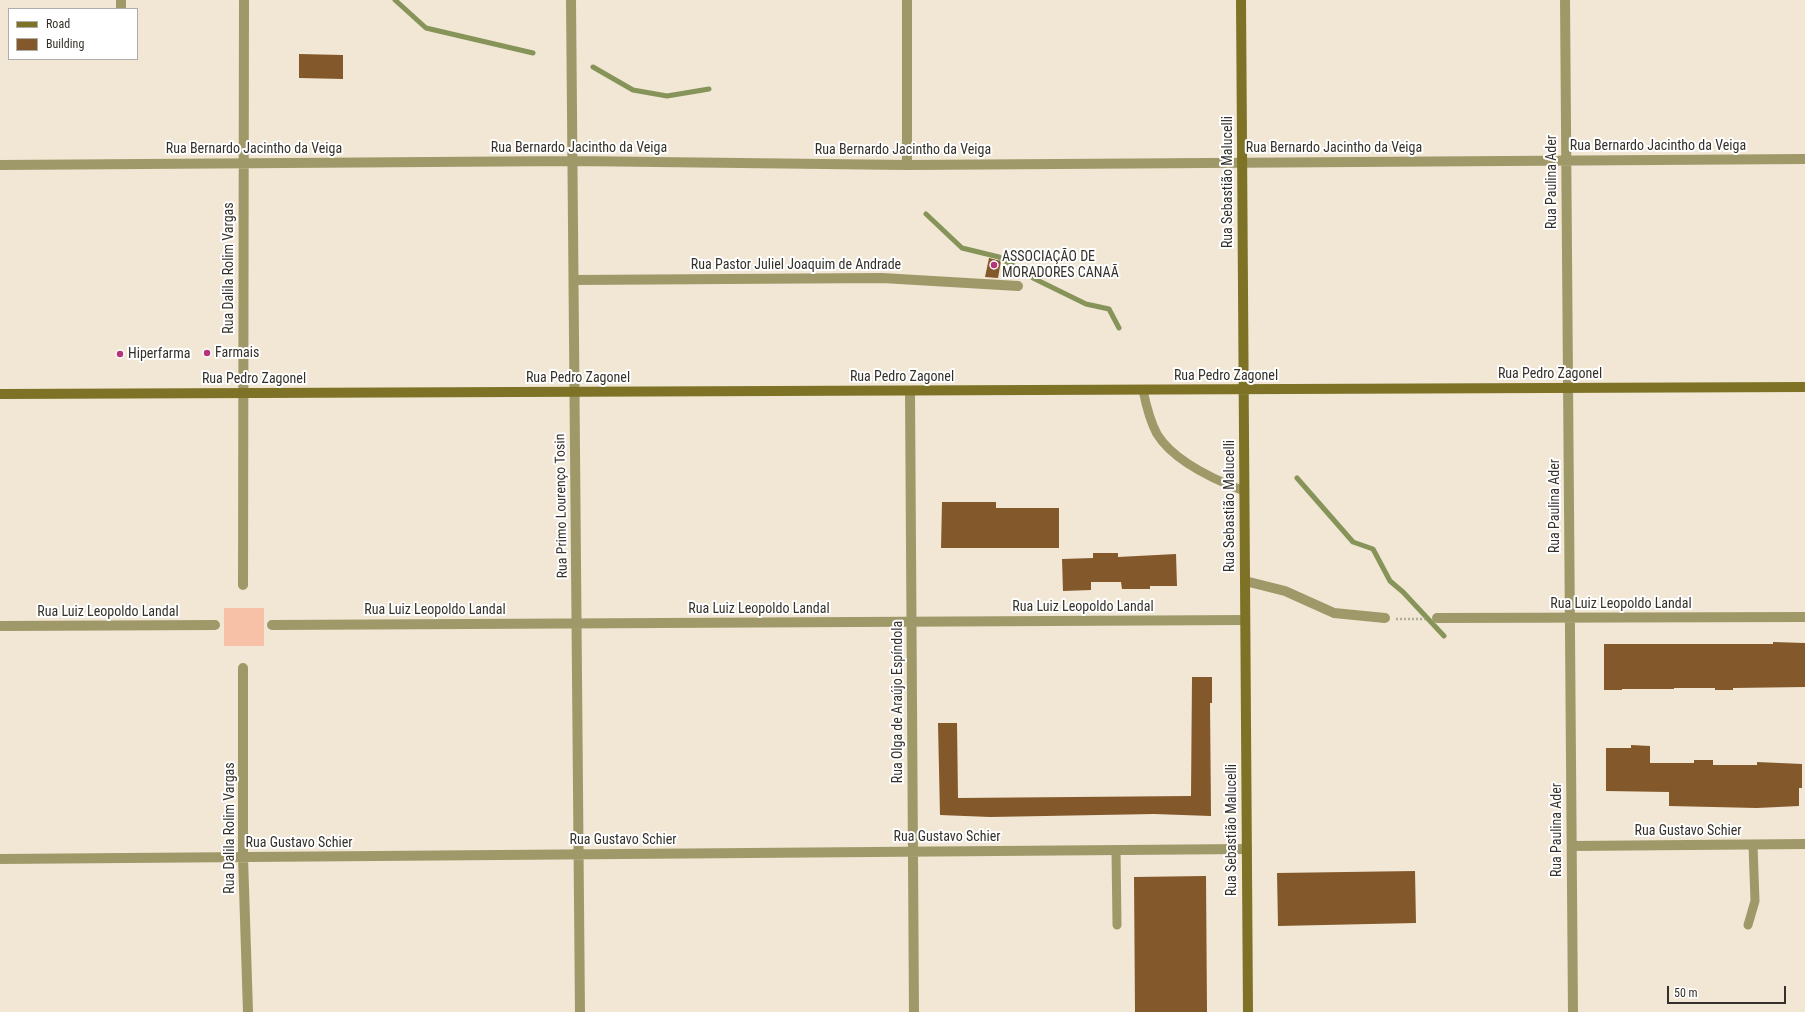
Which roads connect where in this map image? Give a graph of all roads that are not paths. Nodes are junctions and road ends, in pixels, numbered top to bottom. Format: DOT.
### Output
graph roads {
  1 [pos="244,0"];
  2 [pos="571,0"];
  3 [pos="907,0"];
  4 [pos="1241,0"];
  5 [pos="1564,0"];
  6 [pos="1805,159"];
  7 [pos="1566,160"];
  8 [pos="573,161"];
  9 [pos="243,163"];
  10 [pos="1242,163"];
  11 [pos="0,165"];
  12 [pos="907,165"];
  13 [pos="574,280"];
  14 [pos="1018,286"];
  15 [pos="1805,387"];
  16 [pos="1568,388"];
  17 [pos="1143,390"];
  18 [pos="1244,390"];
  19 [pos="910,391"];
  20 [pos="575,392"];
  21 [pos="0,394"];
  22 [pos="243,394"];
  23 [pos="1244,491"];
  24 [pos="1245,581"];
  25 [pos="243,585"];
  26 [pos="1805,617"];
  27 [pos="1385,618"];
  28 [pos="1437,618"];
  29 [pos="1570,618"];
  30 [pos="1245,620"];
  31 [pos="911,622"];
  32 [pos="577,624"];
  33 [pos="215,625"];
  34 [pos="272,625"];
  35 [pos="0,626"];
  36 [pos="243,668"];
  37 [pos="1805,844"];
  38 [pos="1754,845"];
  39 [pos="1572,846"];
  40 [pos="1247,849"];
  41 [pos="1116,850"];
  42 [pos="913,852"];
  43 [pos="579,854"];
  44 [pos="243,857"];
  45 [pos="0,859"];
  46 [pos="1117,925"];
  47 [pos="1748,925"];
  48 [pos="248,1012"];
  49 [pos="580,1012"];
  50 [pos="914,1012"];
  51 [pos="1248,1012"];
  52 [pos="1573,1012"];
  1 -- 9 [label="street, Rua Dalila Rolim Vargas"];
  2 -- 8 [label="street, Rua Primo Lourenço Tosin"];
  3 -- 12 [label="street"];
  4 -- 10 [label="street, Rua Sebastião Malucelli"];
  5 -- 7 [label="street, Rua Paulina Ader"];
  6 -- 7 [label="street, Rua Bernardo Jacintho da Veiga"];
  7 -- 10 [label="street, Rua Bernardo Jacintho da Veiga"];
  7 -- 16 [label="street, Rua Paulina Ader"];
  8 -- 9 [label="street, Rua Bernardo Jacintho da Veiga"];
  8 -- 12 [label="street, Rua Bernardo Jacintho da Veiga"];
  8 -- 13 [label="street, Rua Primo Lourenço Tosin"];
  9 -- 11 [label="street, Rua Bernardo Jacintho da Veiga"];
  9 -- 22 [label="street, Rua Dalila Rolim Vargas"];
  10 -- 12 [label="street, Rua Bernardo Jacintho da Veiga"];
  10 -- 18 [label="street, Rua Sebastião Malucelli"];
  13 -- 14 [label="street, Rua Pastor Juliel Joaquim de Andrade"];
  13 -- 20 [label="street, Rua Primo Lourenço Tosin"];
  15 -- 16 [label="street, Rua Pedro Zagonel"];
  16 -- 18 [label="street, Rua Pedro Zagonel"];
  16 -- 29 [label="street, Rua Paulina Ader"];
  17 -- 18 [label="street, Rua Pedro Zagonel"];
  17 -- 19 [label="street, Rua Pedro Zagonel"];
  17 -- 23 [label="lane"];
  18 -- 23 [label="street, Rua Sebastião Malucelli"];
  19 -- 20 [label="street, Rua Pedro Zagonel"];
  19 -- 31 [label="street, Rua Olga de Araújo Espíndola"];
  20 -- 22 [label="street, Rua Pedro Zagonel"];
  20 -- 32 [label="street, Rua Primo Lourenço Tosin"];
  21 -- 22 [label="street, Rua Pedro Zagonel"];
  22 -- 25 [label="street, Rua Dalila Rolim Vargas"];
  23 -- 24 [label="street, Rua Sebastião Malucelli"];
  24 -- 27 [label="street"];
  24 -- 30 [label="street, Rua Sebastião Malucelli"];
  26 -- 29 [label="street, Rua Luiz Leopoldo Landal"];
  28 -- 29 [label="street, Rua Luiz Leopoldo Landal"];
  29 -- 39 [label="street, Rua Paulina Ader"];
  30 -- 31 [label="street, Rua Luiz Leopoldo Landal"];
  30 -- 40 [label="street, Rua Sebastião Malucelli"];
  31 -- 32 [label="street, Rua Luiz Leopoldo Landal"];
  31 -- 42 [label="street, Rua Olga de Araújo Espíndola"];
  32 -- 34 [label="street, Rua Luiz Leopoldo Landal"];
  32 -- 43 [label="street, Rua Primo Lourenço Tosin"];
  33 -- 35 [label="street, Rua Luiz Leopoldo Landal"];
  36 -- 44 [label="street, Rua Dalila Rolim Vargas"];
  37 -- 38 [label="street, Rua Gustavo Schier"];
  38 -- 39 [label="street, Rua Gustavo Schier"];
  38 -- 47 [label="lane"];
  39 -- 52 [label="street, Rua Paulina Ader"];
  40 -- 41 [label="street, Rua Gustavo Schier"];
  40 -- 51 [label="street, Rua Sebastião Malucelli"];
  41 -- 42 [label="street, Rua Gustavo Schier"];
  41 -- 46 [label="lane"];
  42 -- 43 [label="street, Rua Gustavo Schier"];
  42 -- 50 [label="street, Rua Olga de Araújo Espíndola"];
  43 -- 44 [label="street, Rua Gustavo Schier"];
  43 -- 49 [label="street, Rua Primo Lourenço Tosin"];
  44 -- 45 [label="street, Rua Gustavo Schier"];
  44 -- 48 [label="street, Rua Dalila Rolim Vargas"];
}
